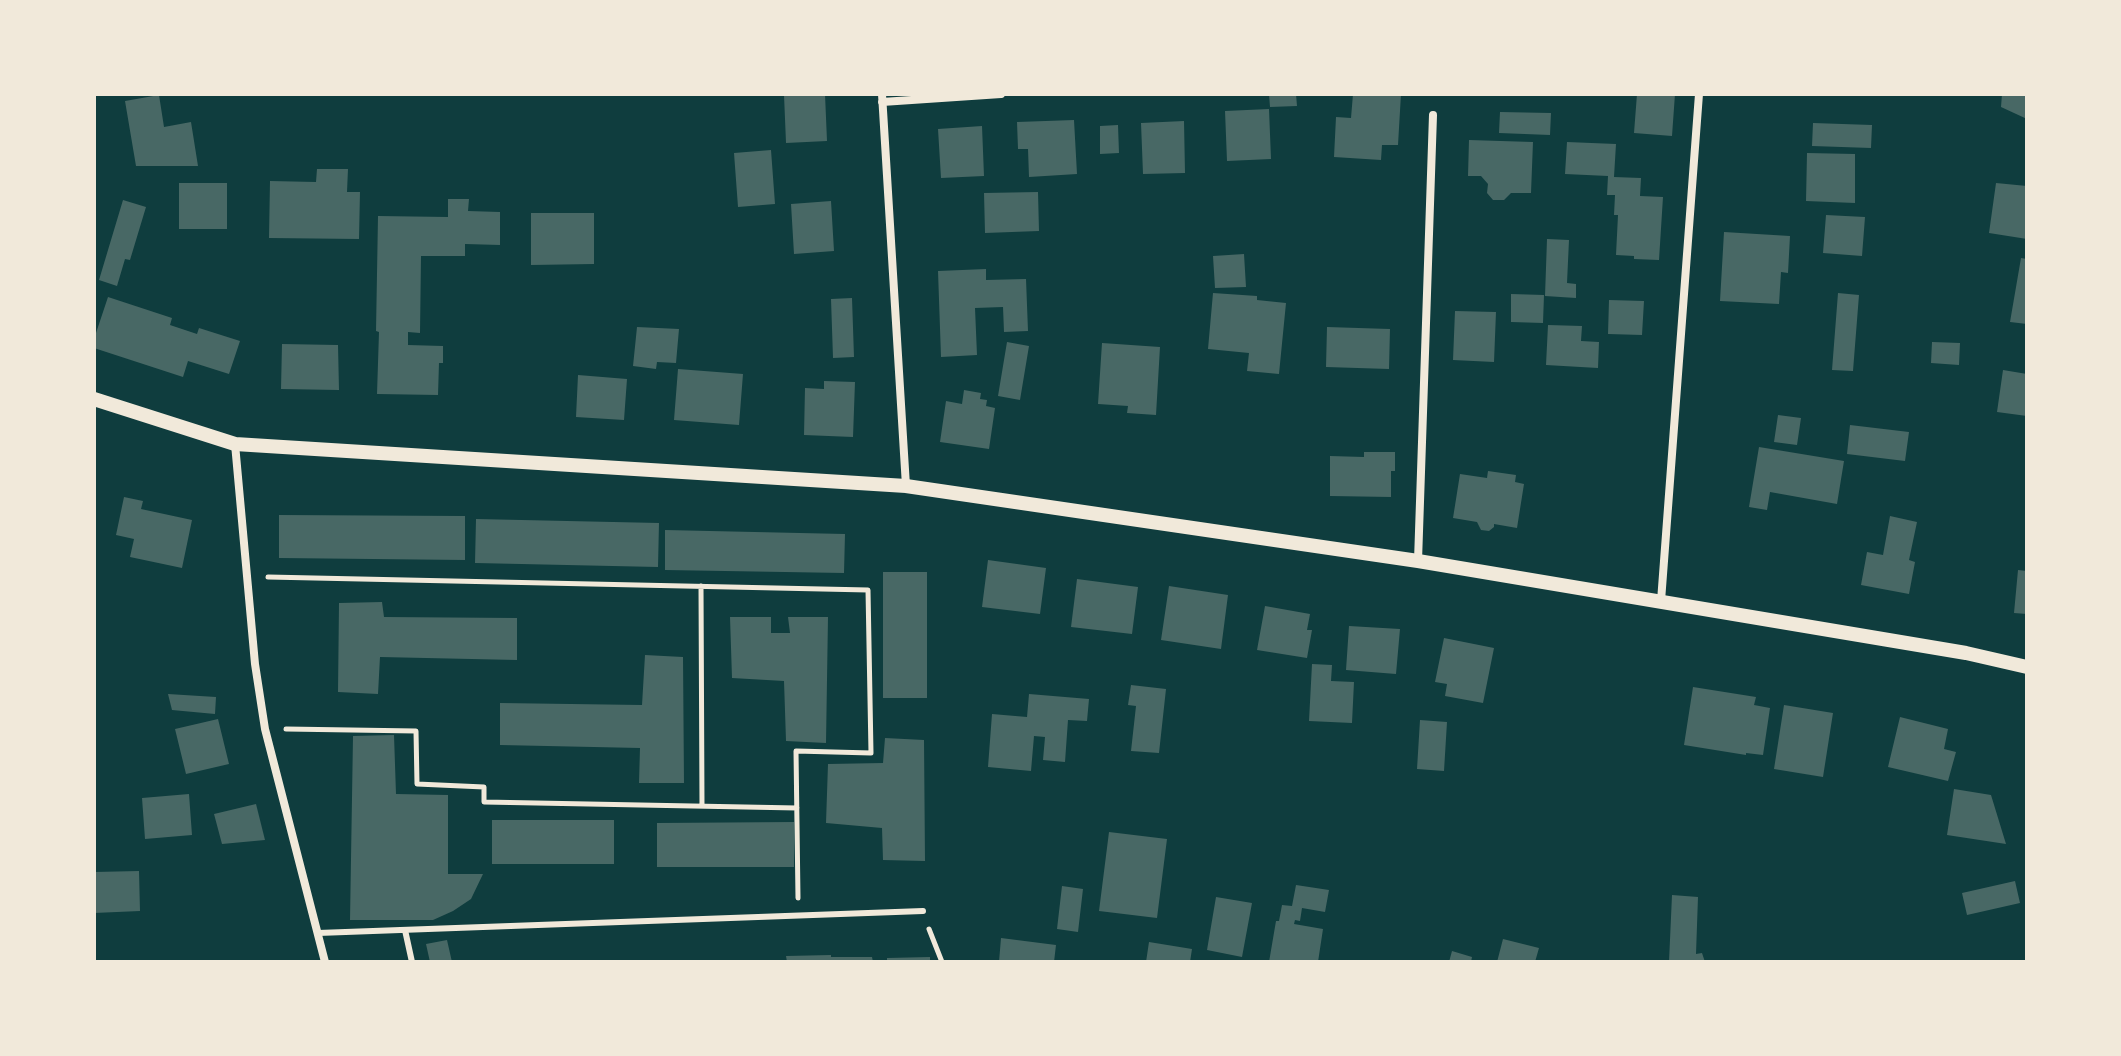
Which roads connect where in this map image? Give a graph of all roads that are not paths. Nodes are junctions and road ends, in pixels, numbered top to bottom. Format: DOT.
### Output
graph roads {
  1 [pos="1001,94"];
  2 [pos="1699,94"];
  3 [pos="882,98"];
  4 [pos="1433,115"];
  5 [pos="94,399"];
  6 [pos="235,444"];
  7 [pos="906,486"];
  8 [pos="1418,561"];
  9 [pos="1661,601"];
  10 [pos="2027,667"];
  11 [pos="923,911"];
  12 [pos="405,930"];
  13 [pos="318,933"];
  14 [pos="325,962"];
  15 [pos="412,962"];
  1 -- 3 [label="street"];
  2 -- 9 [label="street"];
  3 -- 7 [label="street"];
  4 -- 8 [label="street"];
  5 -- 6 [label="street"];
  6 -- 7 [label="street"];
  6 -- 13 [label="street"];
  7 -- 8 [label="street"];
  8 -- 9 [label="street"];
  9 -- 10 [label="street"];
  11 -- 12 [label="lane"];
  12 -- 13 [label="lane"];
  12 -- 15 [label="lane"];
  13 -- 14 [label="street"];
}
